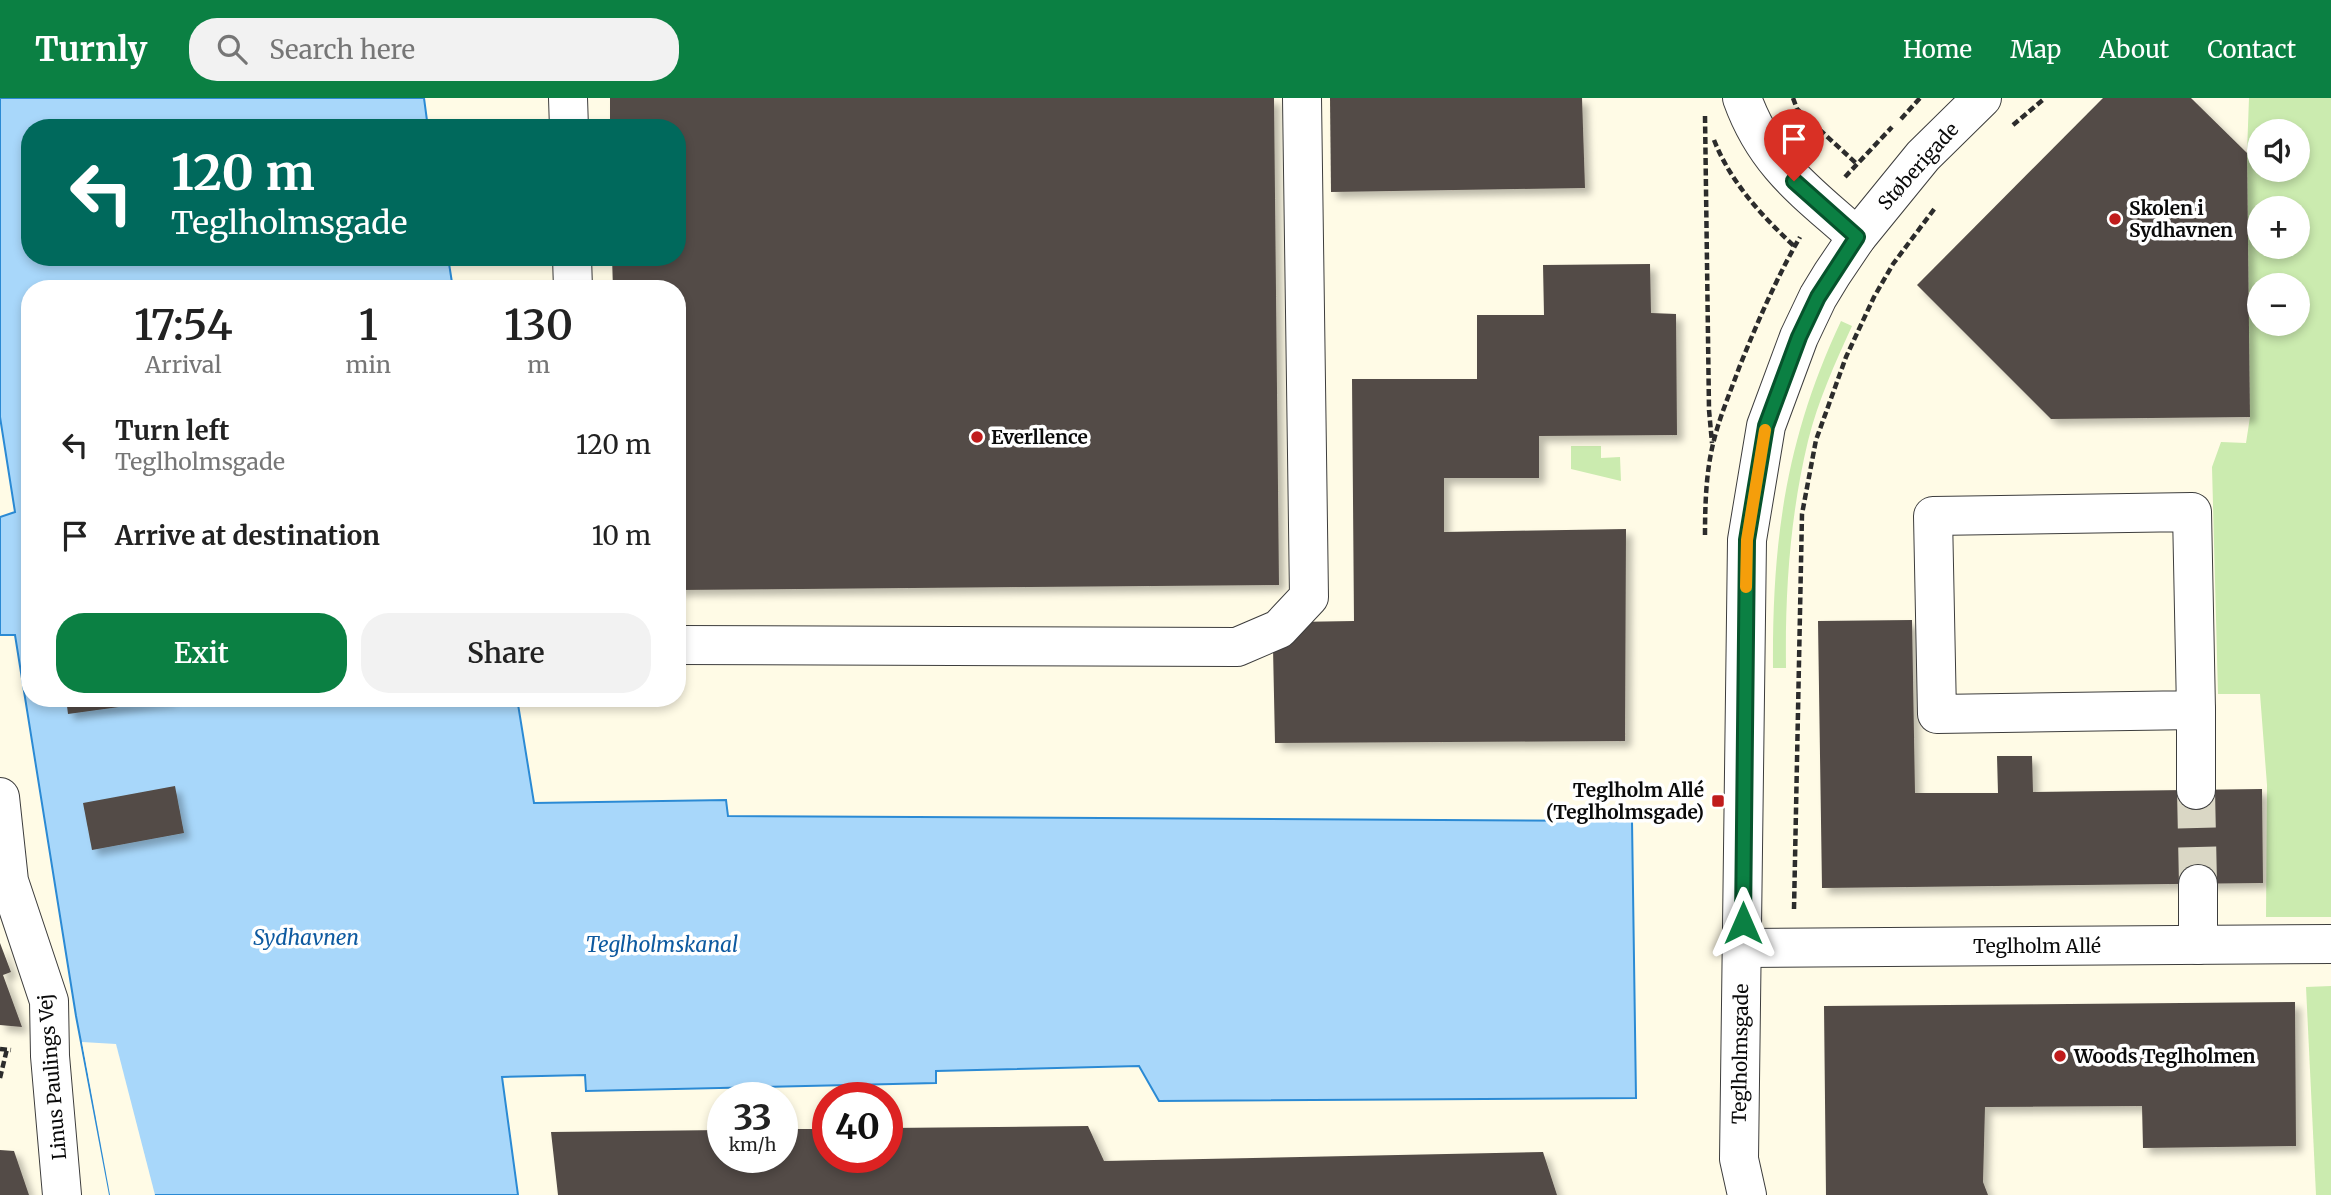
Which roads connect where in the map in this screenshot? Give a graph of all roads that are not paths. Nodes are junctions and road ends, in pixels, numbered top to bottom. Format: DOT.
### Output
graph roads {
  1 [pos="568,98"];
  2 [pos="1303,98"];
  3 [pos="1742,98"];
  4 [pos="1982,98"];
  5 [pos="569,119"];
  6 [pos="1857,237"];
  7 [pos="686,645"];
  8 [pos="2196,710"];
  9 [pos="2196,790"];
  10 [pos="0,797"];
  11 [pos="2198,884"];
  12 [pos="2331,944"];
  13 [pos="2198,945"];
  14 [pos="1743,948"];
  15 [pos="62,1195"];
  16 [pos="1747,1195"];
  1 -- 5 [label="street"];
  2 -- 7 [label="street"];
  3 -- 6 [label="street"];
  4 -- 6 [label="street, Støberigade"];
  6 -- 14 [label="street, Teglholmsgade"];
  8 -- 8 [label="street"];
  8 -- 9 [label="street"];
  10 -- 15 [label="street, Linus Paulings Vej"];
  11 -- 13 [label="street"];
  12 -- 13 [label="street, Teglholm Allé"];
  13 -- 14 [label="street, Teglholm Allé"];
  14 -- 16 [label="street, Teglholmsgade"];
}
